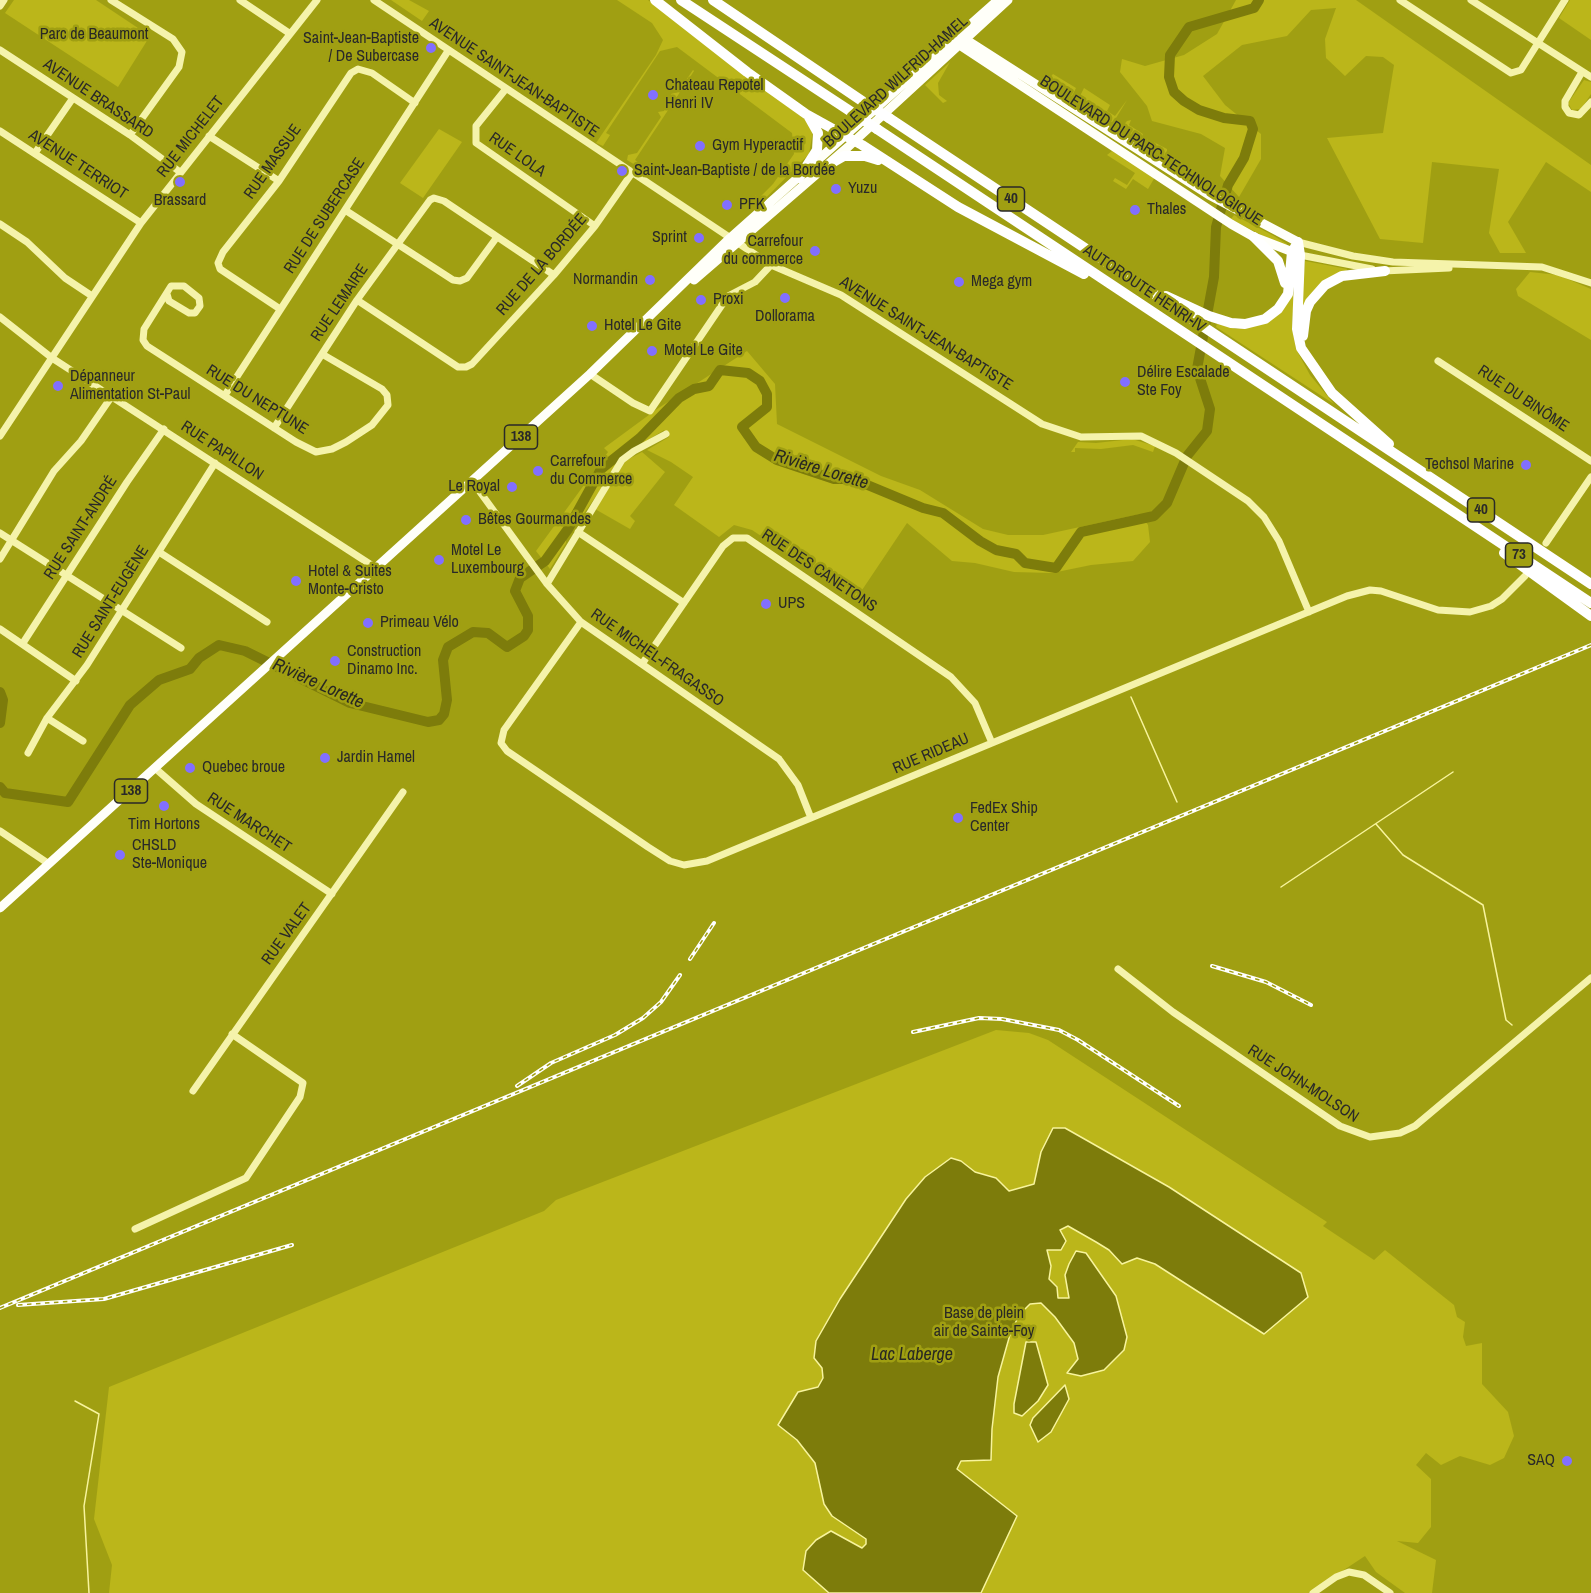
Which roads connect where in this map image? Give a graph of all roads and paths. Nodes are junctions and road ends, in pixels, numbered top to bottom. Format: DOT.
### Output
graph roads {
  1 [pos="4,0"];
  2 [pos="111,0"];
  3 [pos="240,0"];
  4 [pos="317,0"];
  5 [pos="374,0"];
  6 [pos="655,0"];
  7 [pos="681,0"];
  8 [pos="713,0"];
  9 [pos="998,0"];
  10 [pos="1008,0"];
  11 [pos="1400,0"];
  12 [pos="1471,0"];
  13 [pos="1565,0"];
  14 [pos="0,6"];
  15 [pos="980,27"];
  16 [pos="289,33"];
  17 [pos="955,35"];
  18 [pos="963,43"];
  19 [pos="1538,44"];
  20 [pos="0,50"];
  21 [pos="448,51"];
  22 [pos="995,57"];
  23 [pos="1582,72"];
  24 [pos="1591,77"];
  25 [pos="506,90"];
  26 [pos="73,98"];
  27 [pos="1591,102"];
  28 [pos="415,103"];
  29 [pos="806,114"];
  30 [pos="0,131"];
  31 [pos="130,135"];
  32 [pos="844,135"];
  33 [pos="208,136"];
  34 [pos="855,141"];
  35 [pos="35,153"];
  36 [pos="887,163"];
  37 [pos="824,168"];
  38 [pos="180,172"];
  39 [pos="632,173"];
  40 [pos="799,178"];
  41 [pos="279,181"];
  42 [pos="345,210"];
  43 [pos="141,223"];
  44 [pos="0,224"];
  45 [pos="595,226"];
  46 [pos="497,237"];
  47 [pos="1254,237"];
  48 [pos="734,241"];
  49 [pos="398,244"];
  50 [pos="1297,249"];
  51 [pos="771,265"];
  52 [pos="1488,265"];
  53 [pos="1385,271"];
  54 [pos="554,275"];
  55 [pos="1591,283"];
  56 [pos="1119,291"];
  57 [pos="167,294"];
  58 [pos="92,296"];
  59 [pos="357,300"];
  60 [pos="1283,301"];
  61 [pos="280,309"];
  62 [pos="1195,316"];
  63 [pos="0,318"];
  64 [pos="322,354"];
  65 [pos="52,358"];
  66 [pos="1438,361"];
  67 [pos="1316,373"];
  68 [pos="590,374"];
  69 [pos="225,395"];
  70 [pos="112,396"];
  71 [pos="274,428"];
  72 [pos="164,429"];
  73 [pos="666,434"];
  74 [pos="0,436"];
  75 [pos="1591,462"];
  76 [pos="215,463"];
  77 [pos="1411,464"];
  78 [pos="1591,477"];
  79 [pos="472,481"];
  80 [pos="1447,509"];
  81 [pos="578,532"];
  82 [pos="0,533"];
  83 [pos="12,540"];
  84 [pos="1546,543"];
  85 [pos="159,552"];
  86 [pos="0,559"];
  87 [pos="376,568"];
  88 [pos="65,575"];
  89 [pos="1525,576"];
  90 [pos="547,584"];
  91 [pos="1591,584"];
  92 [pos="684,603"];
  93 [pos="1591,603"];
  94 [pos="122,612"];
  95 [pos="1309,612"];
  96 [pos="1588,616"];
  97 [pos="267,622"];
  98 [pos="581,622"];
  99 [pos="0,628"];
  100 [pos="23,643"];
  101 [pos="181,648"];
  102 [pos="642,664"];
  103 [pos="76,681"];
  104 [pos="47,718"];
  105 [pos="83,741"];
  106 [pos="992,743"];
  107 [pos="28,753"];
  108 [pos="156,769"];
  109 [pos="403,792"];
  110 [pos="811,818"];
  111 [pos="0,831"];
  112 [pos="49,864"];
  113 [pos="332,894"];
  114 [pos="0,908"];
  115 [pos="1118,969"];
  116 [pos="1591,978"];
  117 [pos="232,1034"];
  118 [pos="193,1091"];
  119 [pos="135,1229"];
  120 [pos="1313,1593"];
  121 [pos="1390,1593"];
  1 -- 14 [label="street"];
  2 -- 31 [label="street"];
  3 -- 16 [label="street"];
  4 -- 16 [label="street, RUE MICHELET"];
  5 -- 21 [label="street, AVENUE SAINT-JEAN-BAPTISTE"];
  6 -- 29 [label="highway"];
  7 -- 56 [label="highway, AUTOROUTE HENRI-IV / 40, bridge"];
  8 -- 62 [label="highway, AUTOROUTE HENRI-IV / 40, bridge"];
  9 -- 17 [label="main road, BOULEVARD WILFRID-HAMEL / 138"];
  10 -- 15 [label="main road, BOULEVARD WILFRID-HAMEL / 138"];
  11 -- 19 [label="street"];
  12 -- 19 [label="street"];
  13 -- 19 [label="street"];
  15 -- 18 [label="main road, BOULEVARD WILFRID-HAMEL / 138"];
  15 -- 22 [label="main road, BOULEVARD DU PARC-TECHNOLOGIQUE"];
  16 -- 33 [label="street, RUE MICHELET"];
  17 -- 18 [label="main road, BOULEVARD DU PARC-TECHNOLOGIQUE"];
  17 -- 32 [label="main road, BOULEVARD WILFRID-HAMEL / 138"];
  18 -- 22 [label="main road, BOULEVARD DU PARC-TECHNOLOGIQUE"];
  18 -- 34 [label="main road, BOULEVARD WILFRID-HAMEL / 138"];
  18 -- 47 [label="main road, BOULEVARD DU PARC-TECHNOLOGIQUE"];
  19 -- 23 [label="street"];
  20 -- 26 [label="street, AVENUE BRASSARD"];
  21 -- 25 [label="street, AVENUE SAINT-JEAN-BAPTISTE"];
  21 -- 28 [label="street, RUE DE SUBERCASE"];
  22 -- 50 [label="main road, BOULEVARD DU PARC-TECHNOLOGIQUE"];
  23 -- 24 [label="street"];
  23 -- 27 [label="street"];
  25 -- 39 [label="street, AVENUE SAINT-JEAN-BAPTISTE"];
  25 -- 45 [label="street, RUE LOLA"];
  26 -- 31 [label="street, AVENUE BRASSARD"];
  26 -- 35 [label="street"];
  28 -- 41 [label="street, RUE MASSUE"];
  28 -- 42 [label="street, RUE DE SUBERCASE"];
  29 -- 32 [label="highway"];
  29 -- 40 [label="highway"];
  30 -- 35 [label="street, AVENUE TERRIOT"];
  31 -- 38 [label="street, AVENUE BRASSARD"];
  32 -- 34 [label="highway"];
  32 -- 40 [label="main road, BOULEVARD WILFRID-HAMEL / 138"];
  33 -- 38 [label="street, RUE MICHELET"];
  33 -- 41 [label="street"];
  34 -- 36 [label="highway"];
  34 -- 37 [label="main road, BOULEVARD WILFRID-HAMEL / 138"];
  35 -- 43 [label="street, AVENUE TERRIOT"];
  36 -- 37 [label="highway"];
  36 -- 56 [label="highway"];
  37 -- 48 [label="main road, BOULEVARD WILFRID-HAMEL / 138"];
  38 -- 43 [label="street, RUE MICHELET"];
  39 -- 45 [label="street, RUE DE LA BORDÉE"];
  39 -- 48 [label="street, AVENUE SAINT-JEAN-BAPTISTE"];
  40 -- 48 [label="main road, BOULEVARD WILFRID-HAMEL / 138"];
  41 -- 61 [label="street, RUE MASSUE"];
  42 -- 49 [label="street"];
  42 -- 61 [label="street, RUE DE SUBERCASE"];
  43 -- 58 [label="street, RUE MICHELET"];
  44 -- 58 [label="street"];
  45 -- 54 [label="street, RUE DE LA BORDÉE"];
  46 -- 49 [label="street"];
  46 -- 49 [label="street, RUE LEMAIRE"];
  46 -- 54 [label="street"];
  47 -- 50 [label="main road, BOULEVARD DU PARC-TECHNOLOGIQUE"];
  47 -- 60 [label="highway"];
  48 -- 51 [label="street, AVENUE SAINT-JEAN-BAPTISTE"];
  48 -- 68 [label="main road, BOULEVARD WILFRID-HAMEL / 138"];
  49 -- 59 [label="street, RUE LEMAIRE"];
  50 -- 52 [label="street, BOULEVARD DU PARC-TECHNOLOGIQUE"];
  50 -- 53 [label="street, BOULEVARD DU PARC-TECHNOLOGIQUE"];
  50 -- 60 [label="highway"];
  50 -- 67 [label="highway"];
  51 -- 68 [label="street"];
  51 -- 95 [label="street, AVENUE SAINT-JEAN-BAPTISTE"];
  52 -- 53 [label="street, BOULEVARD DU PARC-TECHNOLOGIQUE"];
  52 -- 55 [label="street, BOULEVARD DU PARC-TECHNOLOGIQUE"];
  53 -- 67 [label="highway"];
  54 -- 59 [label="street, RUE DE LA BORDÉE"];
  56 -- 80 [label="highway, AUTOROUTE HENRI-IV / 40"];
  57 -- 57 [label="street"];
  57 -- 69 [label="street, RUE DU NEPTUNE"];
  58 -- 65 [label="street, RUE MICHELET"];
  59 -- 64 [label="street, RUE LEMAIRE"];
  60 -- 62 [label="highway"];
  61 -- 69 [label="street, RUE DE SUBERCASE"];
  62 -- 77 [label="highway, AUTOROUTE HENRI-IV / 40"];
  63 -- 65 [label="street, RUE PAPILLON"];
  64 -- 71 [label="street, RUE LEMAIRE"];
  64 -- 71 [label="street, RUE DU NEPTUNE"];
  65 -- 70 [label="street, RUE PAPILLON"];
  65 -- 74 [label="street, RUE MICHELET"];
  66 -- 75 [label="street, RUE DU BINÔME"];
  67 -- 77 [label="highway"];
  68 -- 79 [label="main road, BOULEVARD WILFRID-HAMEL / 138"];
  69 -- 71 [label="street, RUE DU NEPTUNE"];
  70 -- 72 [label="street, RUE PAPILLON"];
  70 -- 83 [label="street"];
  72 -- 76 [label="street, RUE PAPILLON"];
  72 -- 88 [label="street, RUE SAINT-ANDRÉ"];
  73 -- 81 [label="street"];
  76 -- 85 [label="street, RUE SAINT-EUGÈNE"];
  76 -- 87 [label="street, RUE PAPILLON"];
  77 -- 91 [label="highway, AUTOROUTE HENRI-IV / 40"];
  78 -- 84 [label="street"];
  79 -- 87 [label="main road, BOULEVARD WILFRID-HAMEL / 138"];
  79 -- 90 [label="street, RUE MICHEL-FRAGASSO"];
  80 -- 93 [label="highway, AUTOROUTE HENRI-IV / 73"];
  80 -- 96 [label="highway, 40"];
  81 -- 90 [label="street"];
  81 -- 92 [label="street"];
  82 -- 83 [label="street"];
  83 -- 86 [label="street"];
  83 -- 88 [label="street"];
  85 -- 94 [label="street, RUE SAINT-EUGÈNE"];
  85 -- 97 [label="street"];
  87 -- 108 [label="main road, BOULEVARD WILFRID-HAMEL / 138"];
  88 -- 94 [label="street"];
  88 -- 100 [label="street, RUE SAINT-ANDRÉ"];
  89 -- 95 [label="street, RUE RIDEAU"];
  90 -- 98 [label="street, RUE MICHEL-FRAGASSO"];
  92 -- 102 [label="street, RUE DES CANETONS"];
  92 -- 106 [label="street, RUE DES CANETONS"];
  94 -- 101 [label="street"];
  94 -- 103 [label="street, RUE SAINT-EUGÈNE"];
  95 -- 106 [label="street, RUE RIDEAU"];
  98 -- 102 [label="street, RUE MICHEL-FRAGASSO"];
  98 -- 110 [label="street, RUE RIDEAU"];
  99 -- 100 [label="street"];
  100 -- 103 [label="street"];
  102 -- 110 [label="street, RUE MICHEL-FRAGASSO"];
  103 -- 104 [label="street, RUE SAINT-EUGÈNE"];
  104 -- 105 [label="street"];
  104 -- 107 [label="street, RUE SAINT-EUGÈNE"];
  106 -- 110 [label="street, RUE RIDEAU"];
  108 -- 112 [label="main road, BOULEVARD WILFRID-HAMEL / 138"];
  108 -- 113 [label="street, RUE MARCHET"];
  109 -- 113 [label="street, RUE VALET"];
  111 -- 112 [label="street"];
  112 -- 114 [label="main road, BOULEVARD WILFRID-HAMEL / 138"];
  113 -- 117 [label="street, RUE VALET"];
  115 -- 116 [label="street, RUE JOHN-MOLSON"];
  117 -- 118 [label="street, RUE VALET"];
  117 -- 119 [label="street"];
  120 -- 121 [label="street"];
}
